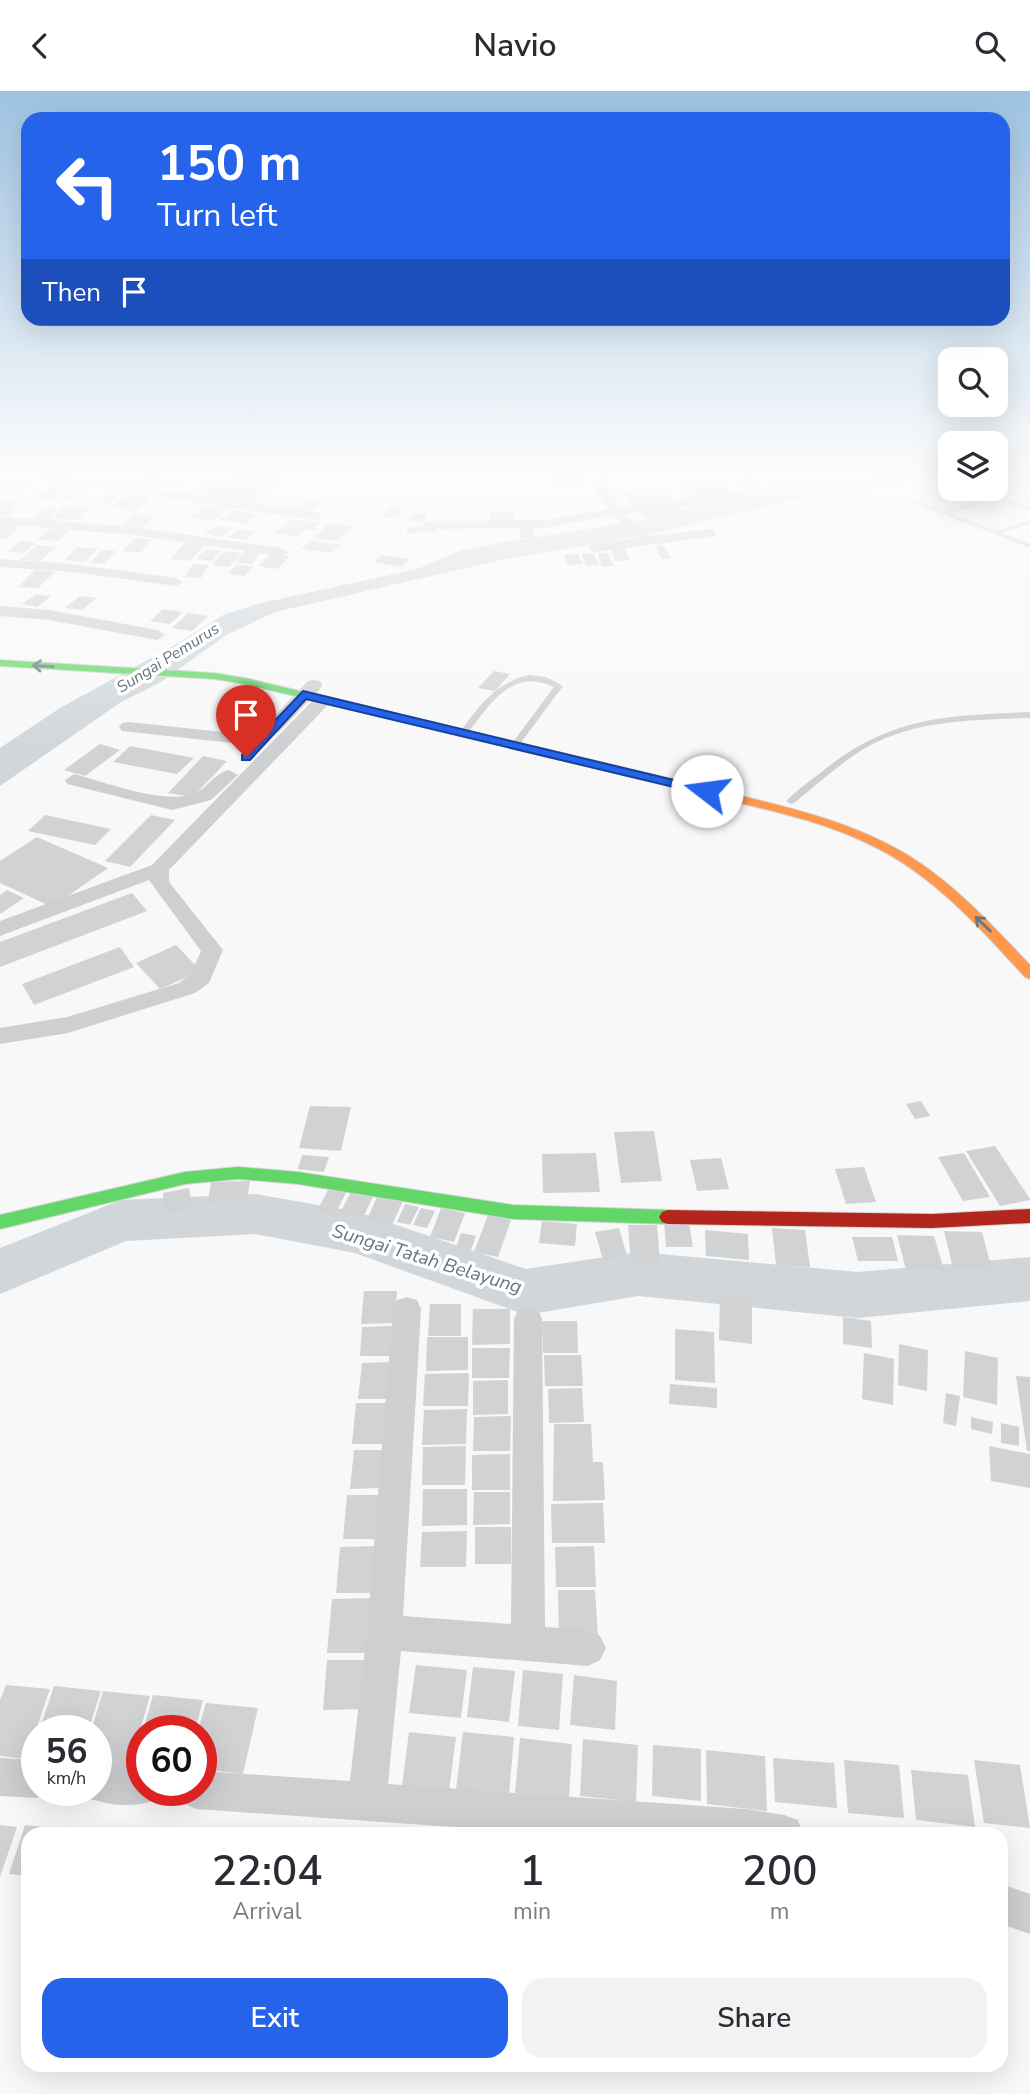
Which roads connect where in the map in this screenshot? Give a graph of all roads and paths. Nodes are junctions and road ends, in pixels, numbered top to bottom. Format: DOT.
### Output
graph roads {
  1 [pos="7,563"];
  2 [pos="176,582"];
  3 [pos="0,611"];
  4 [pos="157,635"];
  5 [pos="0,650"];
  6 [pos="0,663"];
  7 [pos="216,671"];
  8 [pos="313,693"];
  9 [pos="1030,715"];
  10 [pos="128,727"];
  11 [pos="466,729"];
  12 [pos="261,741"];
  13 [pos="517,742"];
  14 [pos="75,780"];
  15 [pos="791,801"];
  16 [pos="159,869"];
  17 [pos="961,880"];
  18 [pos="0,929"];
  19 [pos="1030,943"];
  20 [pos="1006,948"];
  21 [pos="1030,974"];
  22 [pos="0,1036"];
  23 [pos="1030,1216"];
  24 [pos="0,1222"];
  25 [pos="407,1309"];
  26 [pos="528,1319"];
  27 [pos="385,1632"];
  28 [pos="528,1643"];
  29 [pos="588,1648"];
  30 [pos="0,1777"];
  31 [pos="21,1778"];
  32 [pos="217,1791"];
  33 [pos="367,1802"];
  34 [pos="731,1827"];
  35 [pos="1008,1906"];
  36 [pos="1030,1914"];
  1 -- 2 [label="street"];
  3 -- 4 [label="street"];
  5 -- 7 [label="main road"];
  7 -- 6 [label="main road, one-way"];
  7 -- 8 [label="main road"];
  8 -- 11 [label="main road"];
  8 -- 12 [label="street"];
  8 -- 16 [label="street"];
  9 -- 15 [label="lane"];
  10 -- 12 [label="street"];
  11 -- 13 [label="main road"];
  11 -- 13 [label="lane"];
  12 -- 14 [label="street"];
  13 -- 15 [label="main road"];
  20 -- 13 [label="main road, one-way"];
  15 -- 17 [label="main road"];
  16 -- 18 [label="street"];
  16 -- 22 [label="street"];
  19 -- 20 [label="main road"];
  20 -- 21 [label="main road"];
  23 -- 24 [label="main road"];
  25 -- 27 [label="street"];
  26 -- 28 [label="street"];
  27 -- 28 [label="street"];
  27 -- 33 [label="street"];
  28 -- 29 [label="street"];
  30 -- 31 [label="street"];
  32 -- 33 [label="street"];
  33 -- 34 [label="street"];
  35 -- 36 [label="street"];
}
